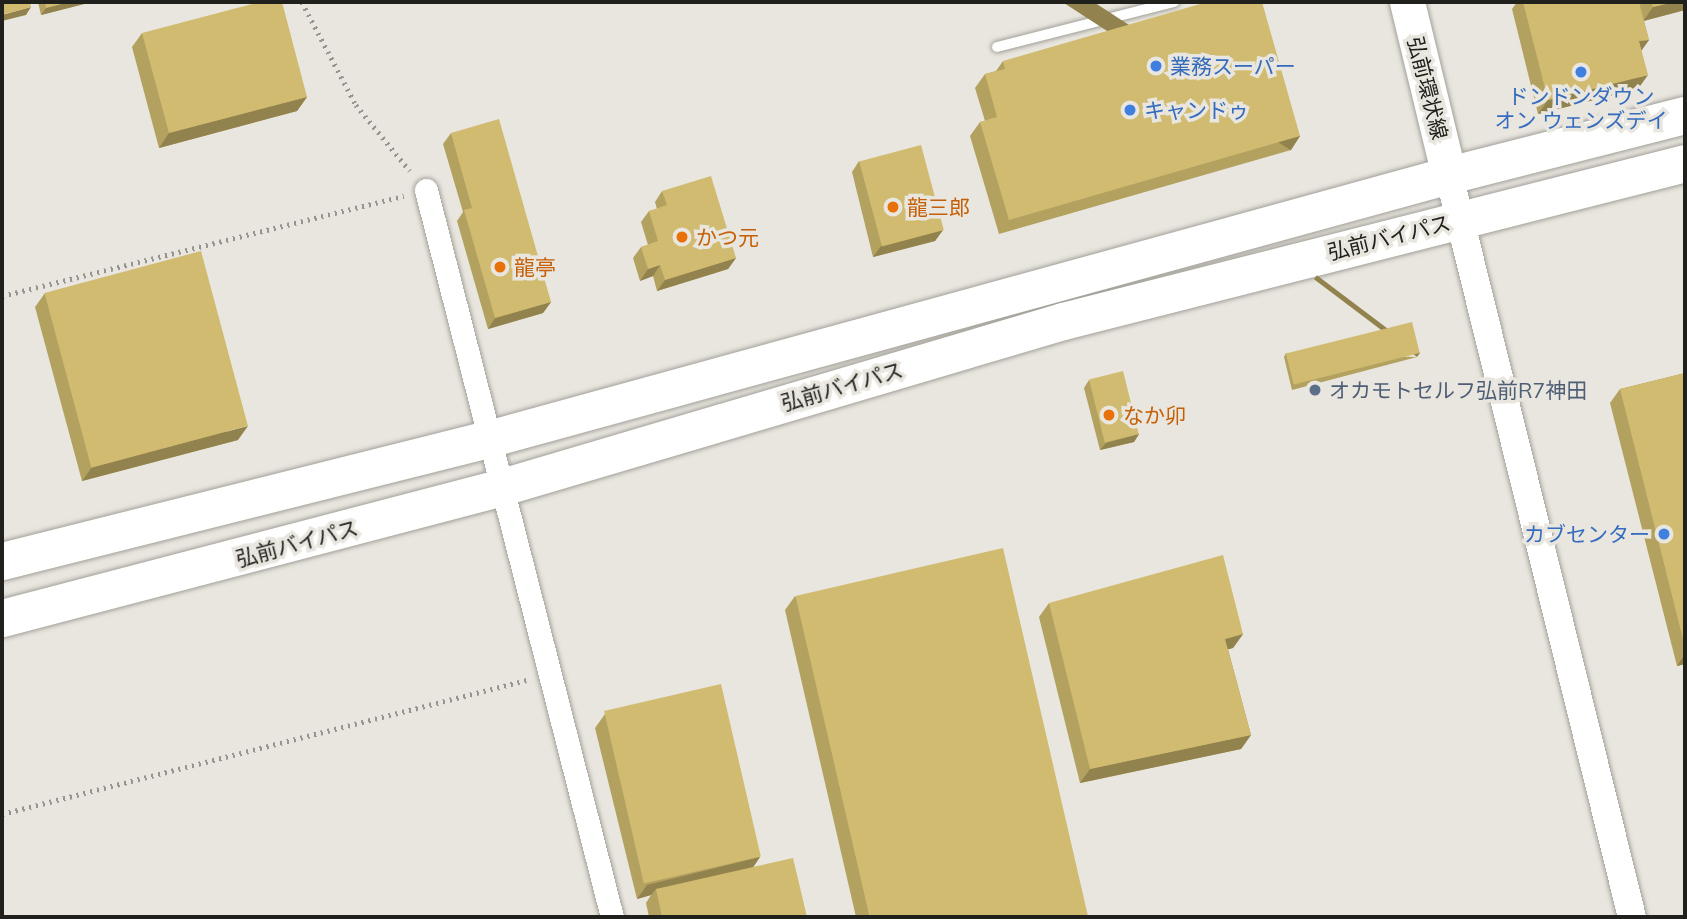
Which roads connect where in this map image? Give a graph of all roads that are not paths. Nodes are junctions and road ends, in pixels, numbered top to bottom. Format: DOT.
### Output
graph roads {
  1 [pos="1174,2"];
  2 [pos="1407,2"];
  3 [pos="997,47"];
  4 [pos="1685,115"];
  5 [pos="1685,163"];
  6 [pos="1449,175"];
  7 [pos="426,190"];
  8 [pos="1460,219"];
  9 [pos="488,439"];
  10 [pos="502,487"];
  11 [pos="2,561"];
  12 [pos="2,618"];
  13 [pos="612,917"];
  14 [pos="1632,917"];
  1 -- 3 [label="lane"];
  2 -- 6 [label="main road, 弘前環状線"];
  4 -- 6 [label="highway, 弘前バイパス"];
  5 -- 8 [label="highway, 弘前バイパス"];
  6 -- 8 [label="street"];
  6 -- 9 [label="highway, 弘前バイパス"];
  7 -- 9 [label="street"];
  8 -- 10 [label="highway, 弘前バイパス"];
  8 -- 14 [label="street"];
  9 -- 10 [label="street"];
  9 -- 11 [label="highway, 弘前バイパス"];
  10 -- 12 [label="highway, 弘前バイパス"];
  10 -- 13 [label="street"];
}
